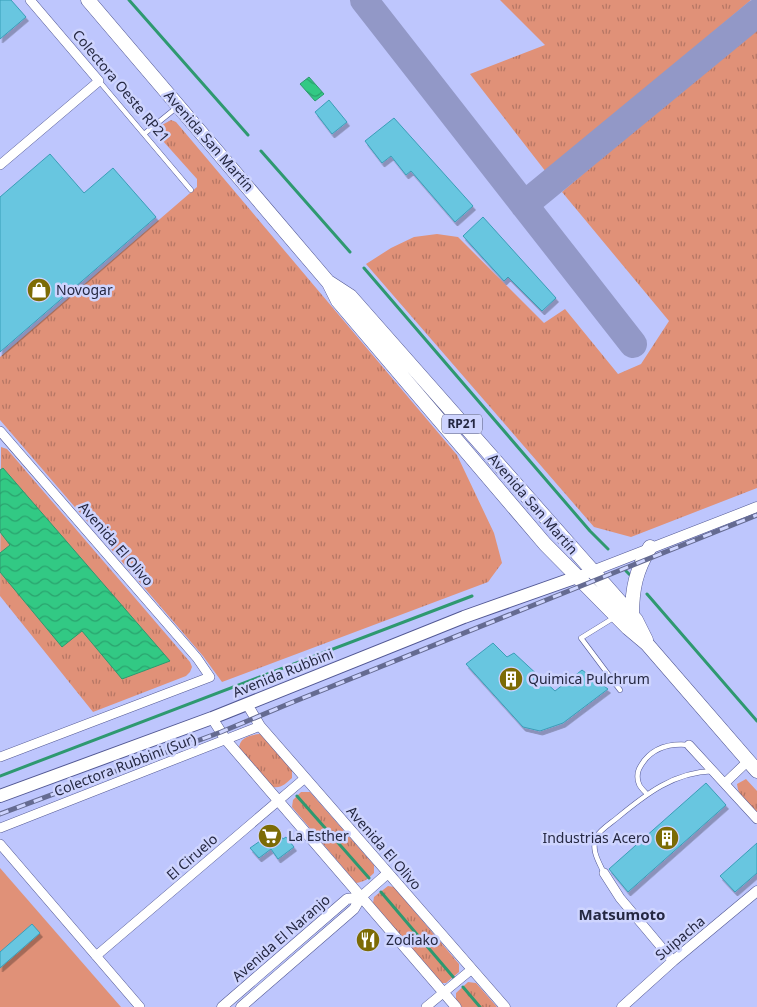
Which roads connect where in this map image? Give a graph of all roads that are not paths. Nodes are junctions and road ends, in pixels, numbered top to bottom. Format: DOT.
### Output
graph roads {
  1 [pos="30,0"];
  2 [pos="88,0"];
  3 [pos="99,81"];
  4 [pos="179,106"];
  5 [pos="144,134"];
  6 [pos="0,165"];
  7 [pos="191,190"];
  8 [pos="329,282"];
  9 [pos="1,434"];
  10 [pos="757,506"];
  11 [pos="650,547"];
  12 [pos="591,570"];
  13 [pos="577,576"];
  14 [pos="616,616"];
  15 [pos="632,616"];
  16 [pos="647,644"];
  17 [pos="620,690"];
  18 [pos="247,704"];
  19 [pos="212,718"];
  20 [pos="260,726"];
  21 [pos="226,740"];
  22 [pos="689,745"];
  23 [pos="0,757"];
  24 [pos="753,766"];
  25 [pos="715,771"];
  26 [pos="305,778"];
  27 [pos="725,783"];
  28 [pos="646,793"];
  29 [pos="0,796"];
  30 [pos="278,801"];
  31 [pos="757,819"];
  32 [pos="0,828"];
  33 [pos="0,844"];
  34 [pos="388,873"];
  35 [pos="604,873"];
  36 [pos="757,891"];
  37 [pos="361,897"];
  38 [pos="96,956"];
  39 [pos="673,961"];
  40 [pos="472,969"];
  41 [pos="444,992"];
  42 [pos="140,1007"];
  43 [pos="222,1007"];
  44 [pos="241,1007"];
  45 [pos="426,1007"];
  46 [pos="456,1007"];
  47 [pos="504,1007"];
  48 [pos="622,1007"];
  1 -- 3 [label="street, Colectora Oeste RP21"];
  2 -- 4 [label="main road, Avenida San Martín / RP21"];
  3 -- 5 [label="lane, Colectora Oeste RP21"];
  3 -- 6 [label="street"];
  4 -- 5 [label="lane"];
  4 -- 8 [label="main road, Avenida San Martín / RP21"];
  5 -- 7 [label="lane, Colectora Oeste RP21"];
  8 -- 12 [label="main road, Avenida San Martín / RP21"];
  8 -- 13 [label="main road, Avenida San Martín / RP21"];
  9 -- 23 [label="street, Avenida El Olivo"];
  10 -- 11 [label="street"];
  11 -- 12 [label="street"];
  11 -- 15 [label="main road"];
  12 -- 13 [label="street"];
  12 -- 15 [label="main road, Avenida San Martín / RP21"];
  13 -- 14 [label="main road, Avenida San Martín / RP21"];
  13 -- 18 [label="main road, Avenida Rubbini"];
  14 -- 16 [label="main road, Avenida San Martín / RP21"];
  14 -- 17 [label="lane"];
  15 -- 16 [label="main road, Avenida San Martín / RP21"];
  16 -- 24 [label="main road, Avenida San Martín / RP21"];
  18 -- 19 [label="main road, Avenida Rubbini"];
  18 -- 20 [label="street, Avenida El Olivo"];
  19 -- 21 [label="street"];
  19 -- 29 [label="main road, Avenida Rubbini"];
  20 -- 21 [label="street, Colectora Rubbini (Sur)"];
  20 -- 26 [label="street, Avenida El Olivo"];
  21 -- 30 [label="street"];
  21 -- 32 [label="street, Colectora Rubbini (Sur)"];
  22 -- 25 [label="street"];
  22 -- 28 [label="lane"];
  24 -- 27 [label="street"];
  25 -- 27 [label="street"];
  25 -- 28 [label="lane"];
  26 -- 30 [label="street, El Ciruelo"];
  26 -- 34 [label="street, Avenida El Olivo"];
  27 -- 31 [label="street"];
  28 -- 35 [label="lane"];
  30 -- 37 [label="street"];
  30 -- 38 [label="street, El Ciruelo"];
  33 -- 38 [label="street"];
  34 -- 37 [label="street, Avenida El Naranjo"];
  34 -- 40 [label="street, Avenida El Olivo"];
  35 -- 39 [label="street"];
  36 -- 39 [label="street, Suipacha"];
  37 -- 41 [label="street"];
  37 -- 43 [label="street, Avenida El Naranjo"];
  37 -- 44 [label="street, Avenida El Naranjo"];
  38 -- 42 [label="street"];
  39 -- 48 [label="street, Suipacha"];
  40 -- 41 [label="street"];
  40 -- 47 [label="street, Avenida El Olivo"];
  41 -- 45 [label="street"];
  41 -- 46 [label="street"];
}
